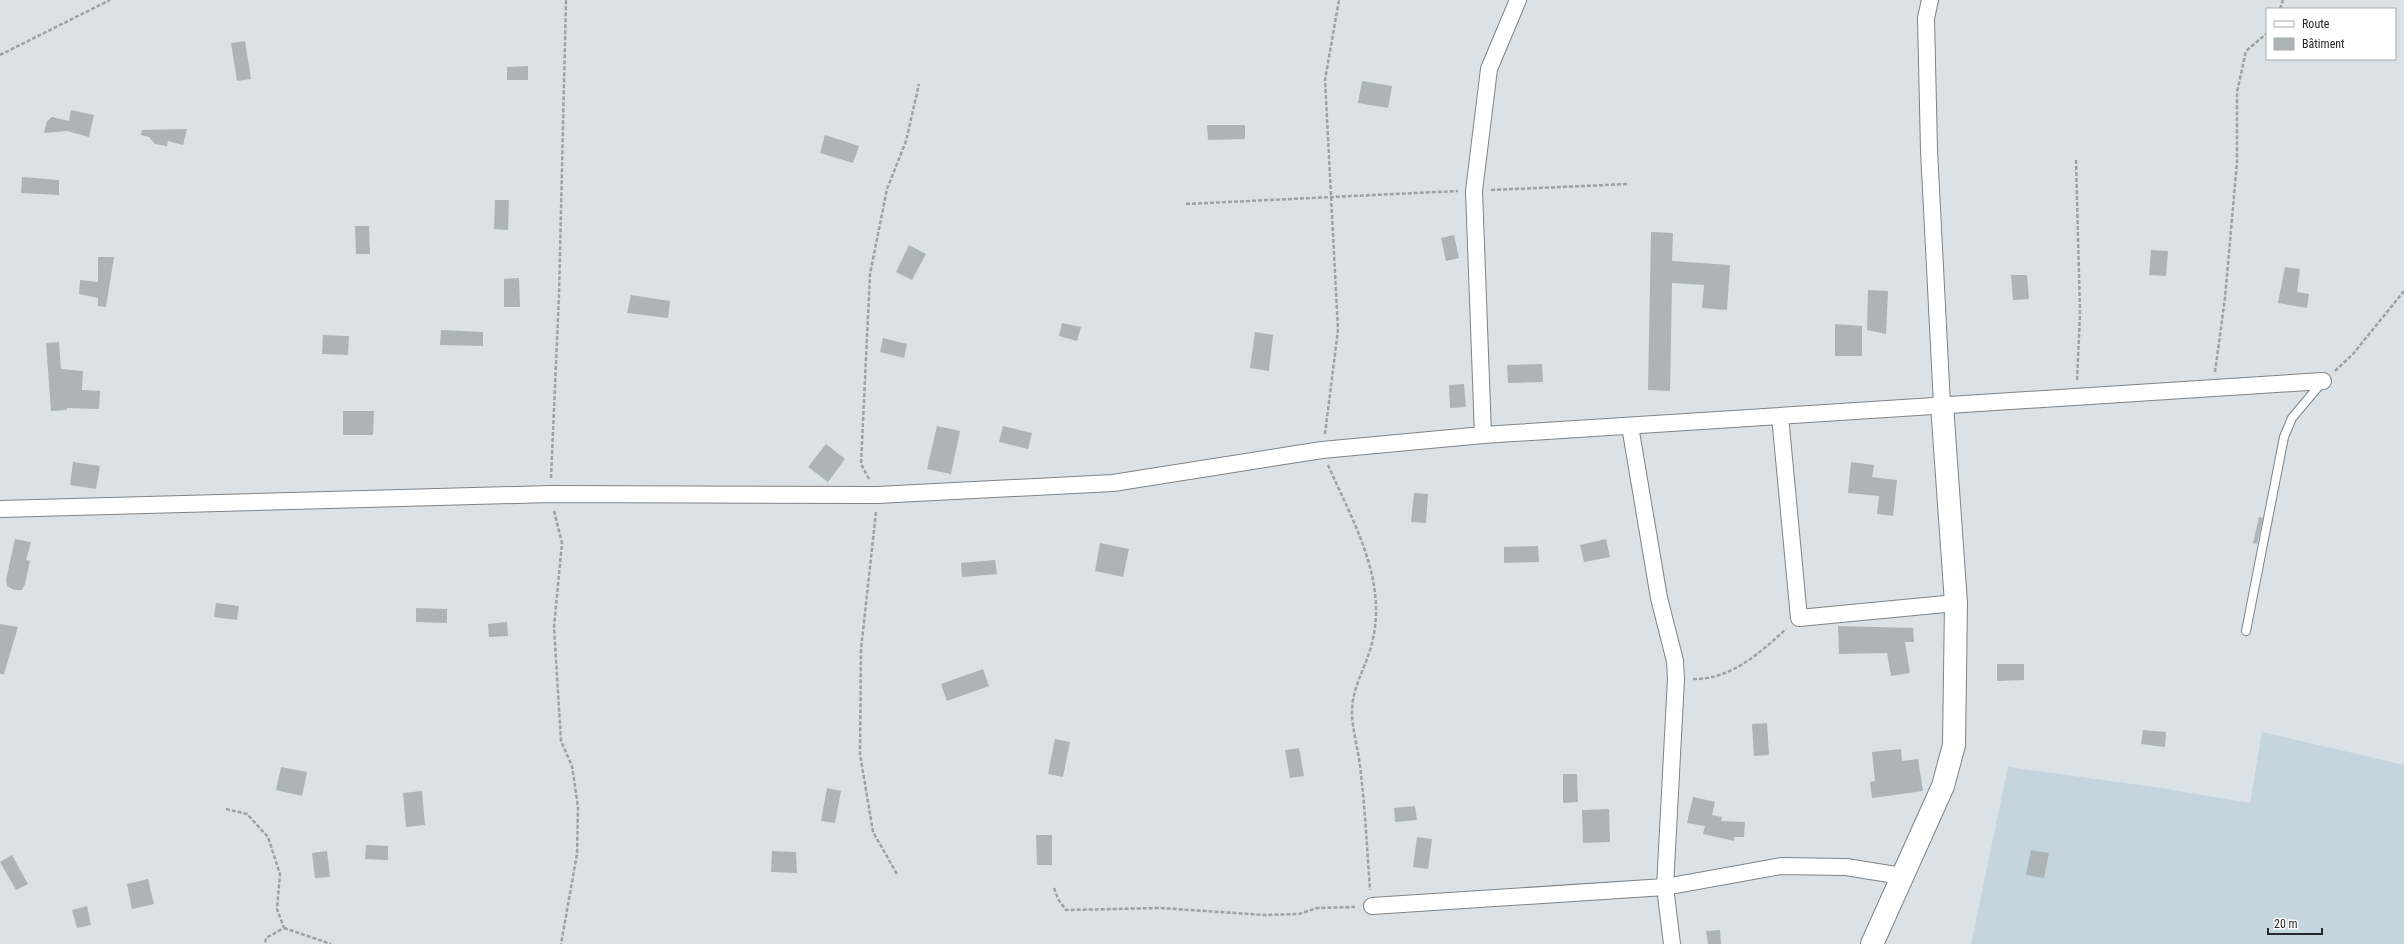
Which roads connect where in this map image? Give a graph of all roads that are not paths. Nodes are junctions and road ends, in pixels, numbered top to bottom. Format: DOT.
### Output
graph roads {
  1 [pos="1518,0"];
  2 [pos="1930,0"];
  3 [pos="2323,382"];
  4 [pos="1942,405"];
  5 [pos="1780,416"];
  6 [pos="1630,426"];
  7 [pos="1482,435"];
  8 [pos="0,509"];
  9 [pos="1956,603"];
  10 [pos="2246,631"];
  11 [pos="1902,876"];
  12 [pos="1665,887"];
  13 [pos="1372,906"];
  14 [pos="1672,944"];
  15 [pos="1872,944"];
  1 -- 7 [label="street"];
  2 -- 4 [label="street"];
  3 -- 4 [label="street"];
  3 -- 10 [label="lane"];
  4 -- 5 [label="street"];
  4 -- 9 [label="street"];
  5 -- 6 [label="street"];
  5 -- 9 [label="street"];
  6 -- 7 [label="street"];
  6 -- 12 [label="street"];
  7 -- 8 [label="street"];
  9 -- 11 [label="street"];
  11 -- 12 [label="street"];
  11 -- 15 [label="street"];
  12 -- 13 [label="street"];
  12 -- 14 [label="street"];
}
